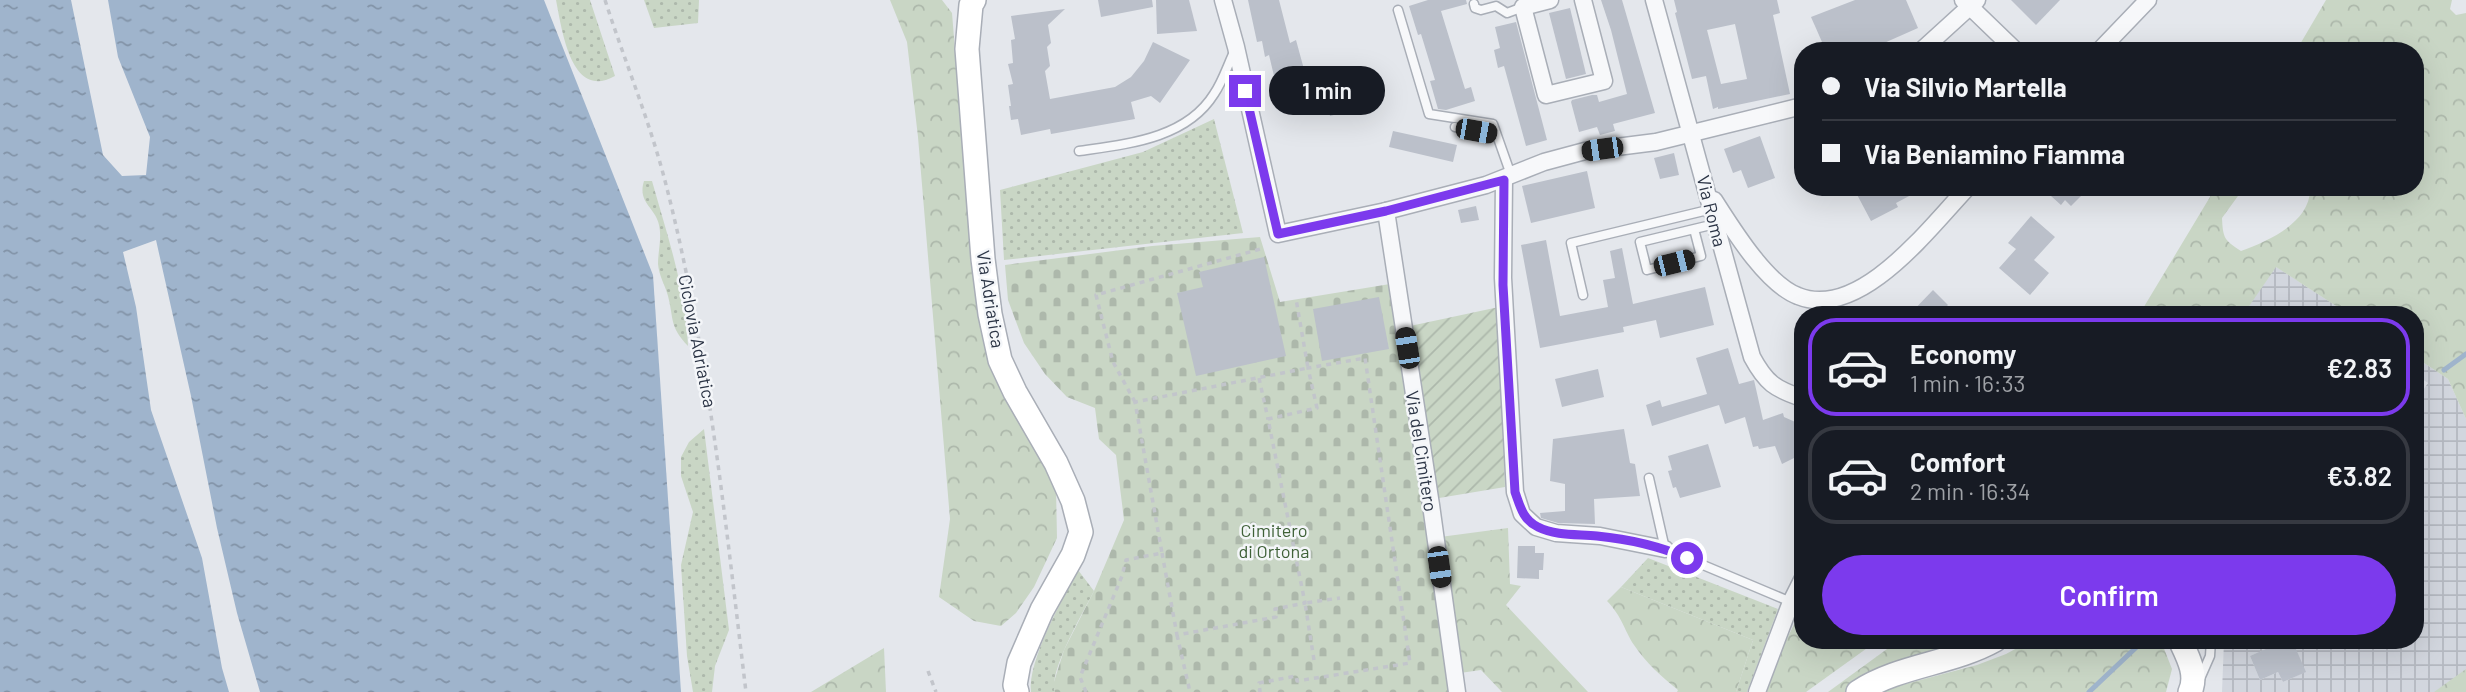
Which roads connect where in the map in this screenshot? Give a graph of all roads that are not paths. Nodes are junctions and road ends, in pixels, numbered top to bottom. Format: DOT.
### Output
graph roads {
  1 [pos="1223,0"];
  2 [pos="1583,0"];
  3 [pos="1654,0"];
  4 [pos="2148,0"];
  5 [pos="970,2"];
  6 [pos="1970,2"];
  7 [pos="1535,3"];
  8 [pos="1474,4"];
  9 [pos="1398,10"];
  10 [pos="1930,42"];
  11 [pos="2008,42"];
  12 [pos="2108,42"];
  13 [pos="1236,47"];
  14 [pos="1794,108"];
  15 [pos="1455,127"];
  16 [pos="1691,131"];
  17 [pos="1496,134"];
  18 [pos="1079,151"];
  19 [pos="1507,178"];
  20 [pos="1707,189"];
  21 [pos="1959,196"];
  22 [pos="1386,211"];
  23 [pos="1713,216"];
  24 [pos="1695,229"];
  25 [pos="1583,295"];
  26 [pos="1794,395"];
  27 [pos="1649,478"];
  28 [pos="1665,549"];
  29 [pos="1794,595"];
  30 [pos="1791,601"];
  31 [pos="1972,649"];
  32 [pos="2184,649"];
  33 [pos="2210,649"];
  34 [pos="1017,692"];
  35 [pos="1457,692"];
  36 [pos="1757,692"];
  37 [pos="1858,692"];
  38 [pos="2191,692"];
  1 -- 13 [label="street"];
  2 -- 7 [label="street"];
  3 -- 16 [label="street, Via Roma"];
  4 -- 12 [label="street"];
  5 -- 34 [label="main road, Via Adriatica"];
  6 -- 10 [label="street"];
  6 -- 11 [label="street"];
  7 -- 8 [label="lane"];
  9 -- 17 [label="lane"];
  13 -- 18 [label="lane"];
  13 -- 22 [label="street"];
  14 -- 16 [label="street"];
  15 -- 17 [label="lane"];
  16 -- 19 [label="street"];
  16 -- 20 [label="street, Via Roma"];
  17 -- 19 [label="lane"];
  19 -- 22 [label="street"];
  19 -- 28 [label="street"];
  20 -- 21 [label="street"];
  20 -- 23 [label="street, Via Roma"];
  22 -- 35 [label="street, Via del Cimitero"];
  23 -- 24 [label="lane"];
  23 -- 25 [label="lane"];
  23 -- 26 [label="street, Via Roma"];
  24 -- 24 [label="lane"];
  27 -- 28 [label="lane"];
  28 -- 30 [label="lane"];
  29 -- 30 [label="street"];
  30 -- 36 [label="street"];
  31 -- 37 [label="main road"];
  32 -- 38 [label="main road"];
  33 -- 38 [label="lane"];
}
